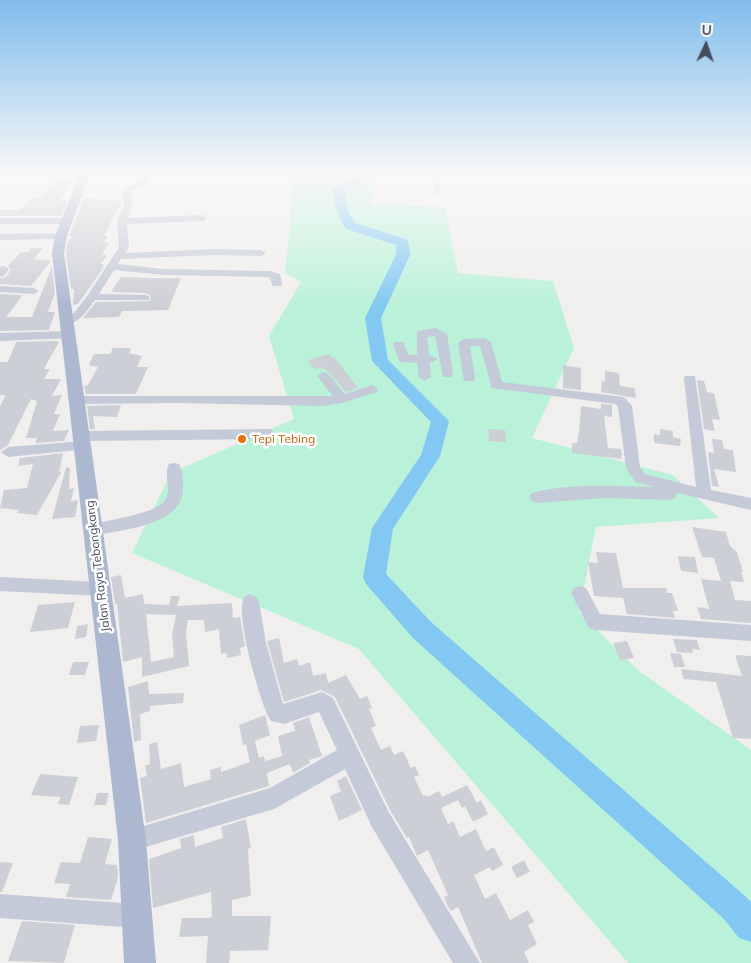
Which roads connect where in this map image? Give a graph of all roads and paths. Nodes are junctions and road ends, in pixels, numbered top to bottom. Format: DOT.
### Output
graph roads {
  1 [pos="68,219"];
  2 [pos="165,219"];
  3 [pos="122,220"];
  4 [pos="0,221"];
  5 [pos="64,228"];
  6 [pos="0,237"];
  7 [pos="261,253"];
  8 [pos="119,256"];
  9 [pos="112,267"];
  10 [pos="277,284"];
  11 [pos="0,289"];
  12 [pos="34,291"];
  13 [pos="92,297"];
  14 [pos="144,298"];
  15 [pos="68,328"];
  16 [pos="0,337"];
  17 [pos="399,345"];
  18 [pos="424,359"];
  19 [pos="446,359"];
  20 [pos="466,360"];
  21 [pos="447,374"];
  22 [pos="323,376"];
  23 [pos="425,377"];
  24 [pos="469,378"];
  25 [pos="690,379"];
  26 [pos="372,389"];
  27 [pos="342,399"];
  28 [pos="76,400"];
  29 [pos="270,434"];
  30 [pos="83,441"];
  31 [pos="8,452"];
  32 [pos="174,468"];
  33 [pos="700,494"];
  34 [pos="537,497"];
  35 [pos="750,505"];
  36 [pos="94,530"];
  37 [pos="0,584"];
  38 [pos="100,589"];
  39 [pos="580,592"];
  40 [pos="250,602"];
  41 [pos="751,633"];
  42 [pos="349,755"];
  43 [pos="132,840"];
  44 [pos="0,906"];
  45 [pos="137,916"];
  46 [pos="140,963"];
  47 [pos="467,963"];
  1 -- 5 [label="main road, Jalan Raya Tebongkang"];
  2 -- 3 [label="street"];
  3 -- 8 [label="street"];
  4 -- 5 [label="street"];
  5 -- 6 [label="street"];
  5 -- 15 [label="main road, Jalan Raya Tebongkang"];
  7 -- 8 [label="street"];
  8 -- 9 [label="street"];
  9 -- 10 [label="street"];
  9 -- 13 [label="street"];
  11 -- 12 [label="street"];
  13 -- 14 [label="street"];
  13 -- 15 [label="street"];
  15 -- 16 [label="street"];
  15 -- 28 [label="main road, Jalan Raya Tebongkang"];
  17 -- 18 [label="street"];
  18 -- 19 [label="street"];
  18 -- 19 [label="street"];
  18 -- 23 [label="street"];
  19 -- 20 [label="street"];
  19 -- 21 [label="street"];
  20 -- 24 [label="street"];
  20 -- 33 [label="street"];
  22 -- 27 [label="street"];
  25 -- 33 [label="street"];
  26 -- 27 [label="street"];
  27 -- 28 [label="street"];
  28 -- 30 [label="main road, Jalan Raya Tebongkang"];
  29 -- 30 [label="street"];
  30 -- 31 [label="street"];
  30 -- 36 [label="main road, Jalan Raya Tebongkang"];
  32 -- 36 [label="street"];
  33 -- 34 [label="street"];
  33 -- 35 [label="street"];
  36 -- 38 [label="main road, Jalan Raya Tebongkang"];
  37 -- 38 [label="street"];
  38 -- 43 [label="main road, Jalan Raya Tebongkang"];
  39 -- 41 [label="street"];
  40 -- 42 [label="street"];
  42 -- 43 [label="street"];
  42 -- 47 [label="street"];
  43 -- 45 [label="main road, Jalan Raya Tebongkang"];
  44 -- 45 [label="street"];
  45 -- 46 [label="main road, Jalan Raya Tebongkang"];
}
